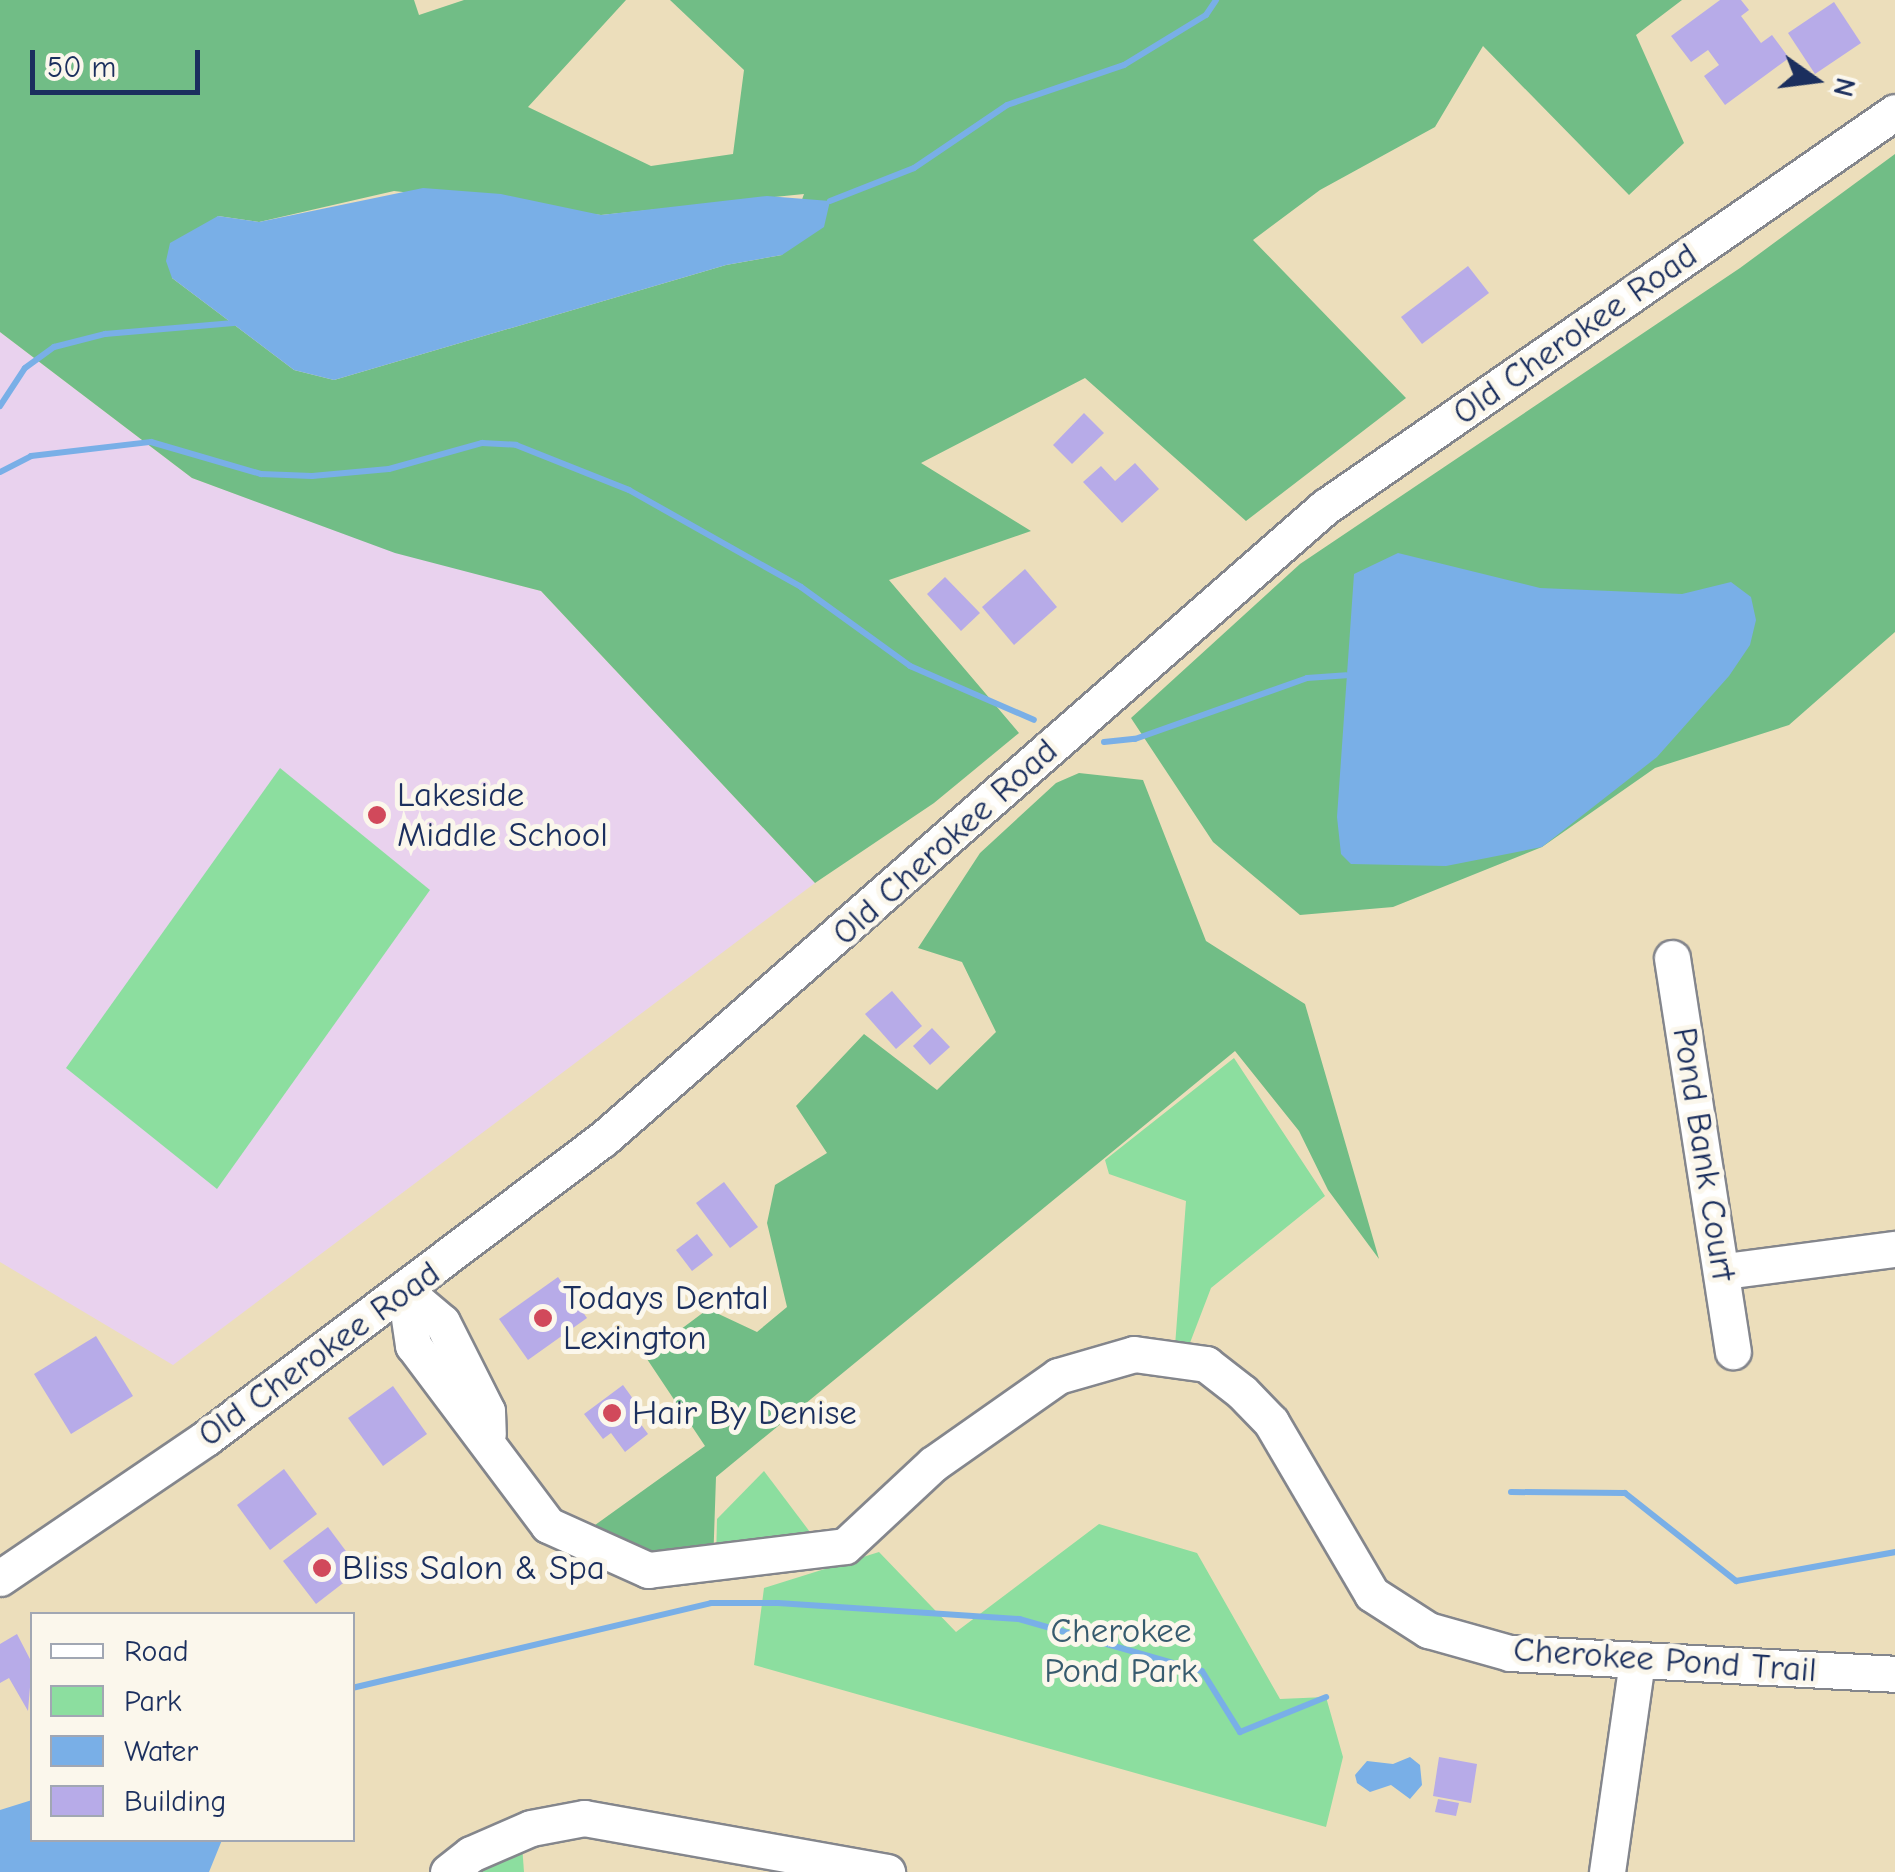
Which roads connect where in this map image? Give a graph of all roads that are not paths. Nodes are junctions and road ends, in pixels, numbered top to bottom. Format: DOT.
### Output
graph roads {
  1 [pos="1895,112"];
  2 [pos="1672,958"];
  3 [pos="1895,1250"];
  4 [pos="1725,1271"];
  5 [pos="406,1291"];
  6 [pos="1733,1351"];
  7 [pos="0,1578"];
  8 [pos="1638,1660"];
  9 [pos="1895,1674"];
  10 [pos="448,1872"];
  11 [pos="887,1872"];
  12 [pos="1607,1872"];
  1 -- 5 [label="street, Old Cherokee Road"];
  2 -- 4 [label="street, Pond Bank Court"];
  3 -- 4 [label="street"];
  4 -- 6 [label="street, Pond Bank Court"];
  5 -- 7 [label="street, Old Cherokee Road"];
  5 -- 8 [label="street, Cherokee Pond Trail"];
  8 -- 9 [label="street, Cherokee Pond Trail"];
  8 -- 12 [label="street"];
  10 -- 11 [label="street"];
}
